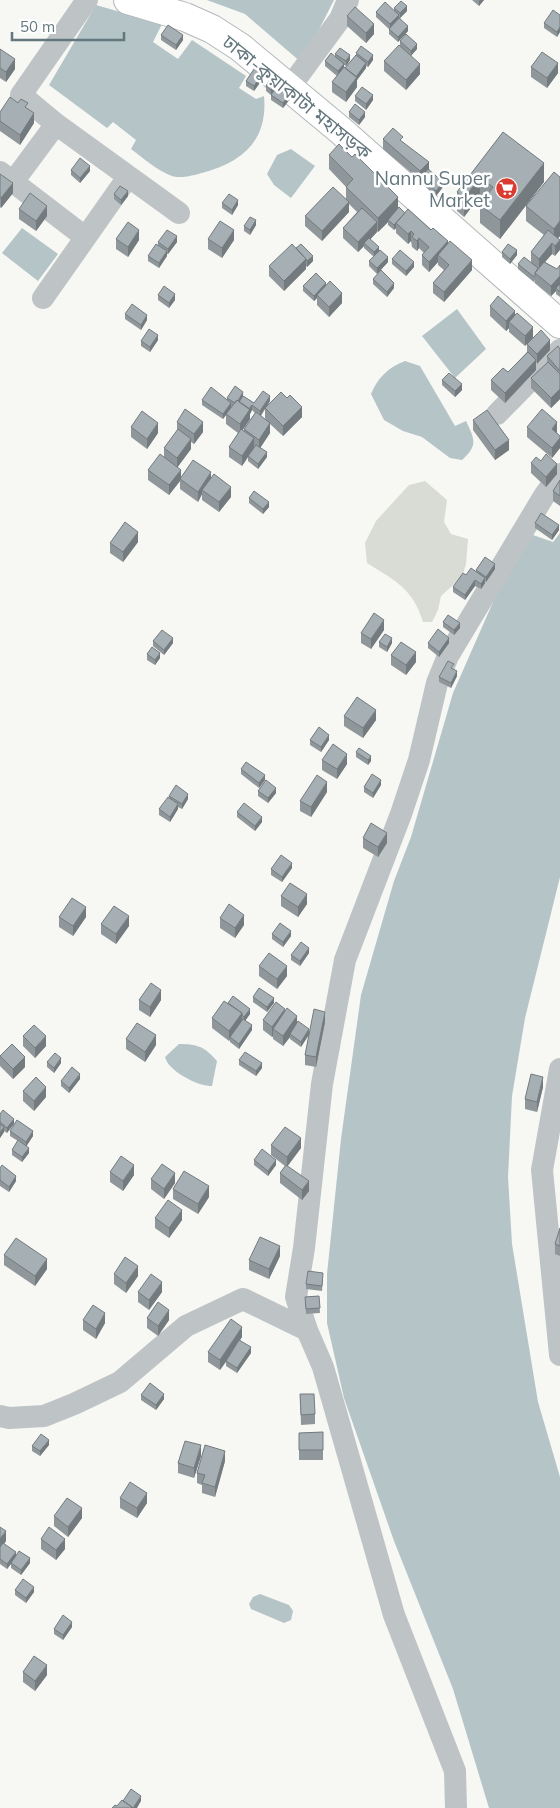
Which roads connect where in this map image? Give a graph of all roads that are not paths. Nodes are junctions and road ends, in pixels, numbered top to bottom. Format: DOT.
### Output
graph roads {
  1 [pos="86,0"];
  2 [pos="128,0"];
  3 [pos="348,0"];
  4 [pos="290,87"];
  5 [pos="56,124"];
  6 [pos="7,177"];
  7 [pos="128,177"];
  8 [pos="179,213"];
  9 [pos="85,237"];
  10 [pos="43,298"];
  11 [pos="560,324"];
  12 [pos="560,350"];
  13 [pos="497,414"];
  14 [pos="560,474"];
  15 [pos="560,1069"];
  16 [pos="307,1330"];
  17 [pos="560,1355"];
  18 [pos="0,1416"];
  19 [pos="456,1808"];
  1 -- 5 [label="street"];
  2 -- 4 [label="main road, ঢাকা-কুয়াকাটা মহাসড়ক"];
  3 -- 4 [label="street"];
  4 -- 11 [label="main road, ঢাকা-কুয়াকাটা মহাসড়ক"];
  5 -- 6 [label="street"];
  5 -- 7 [label="street"];
  6 -- 9 [label="street"];
  7 -- 8 [label="street"];
  7 -- 9 [label="street"];
  9 -- 10 [label="street"];
  12 -- 13 [label="street"];
  14 -- 16 [label="street"];
  15 -- 17 [label="street"];
  16 -- 18 [label="street"];
  16 -- 19 [label="street"];
}
